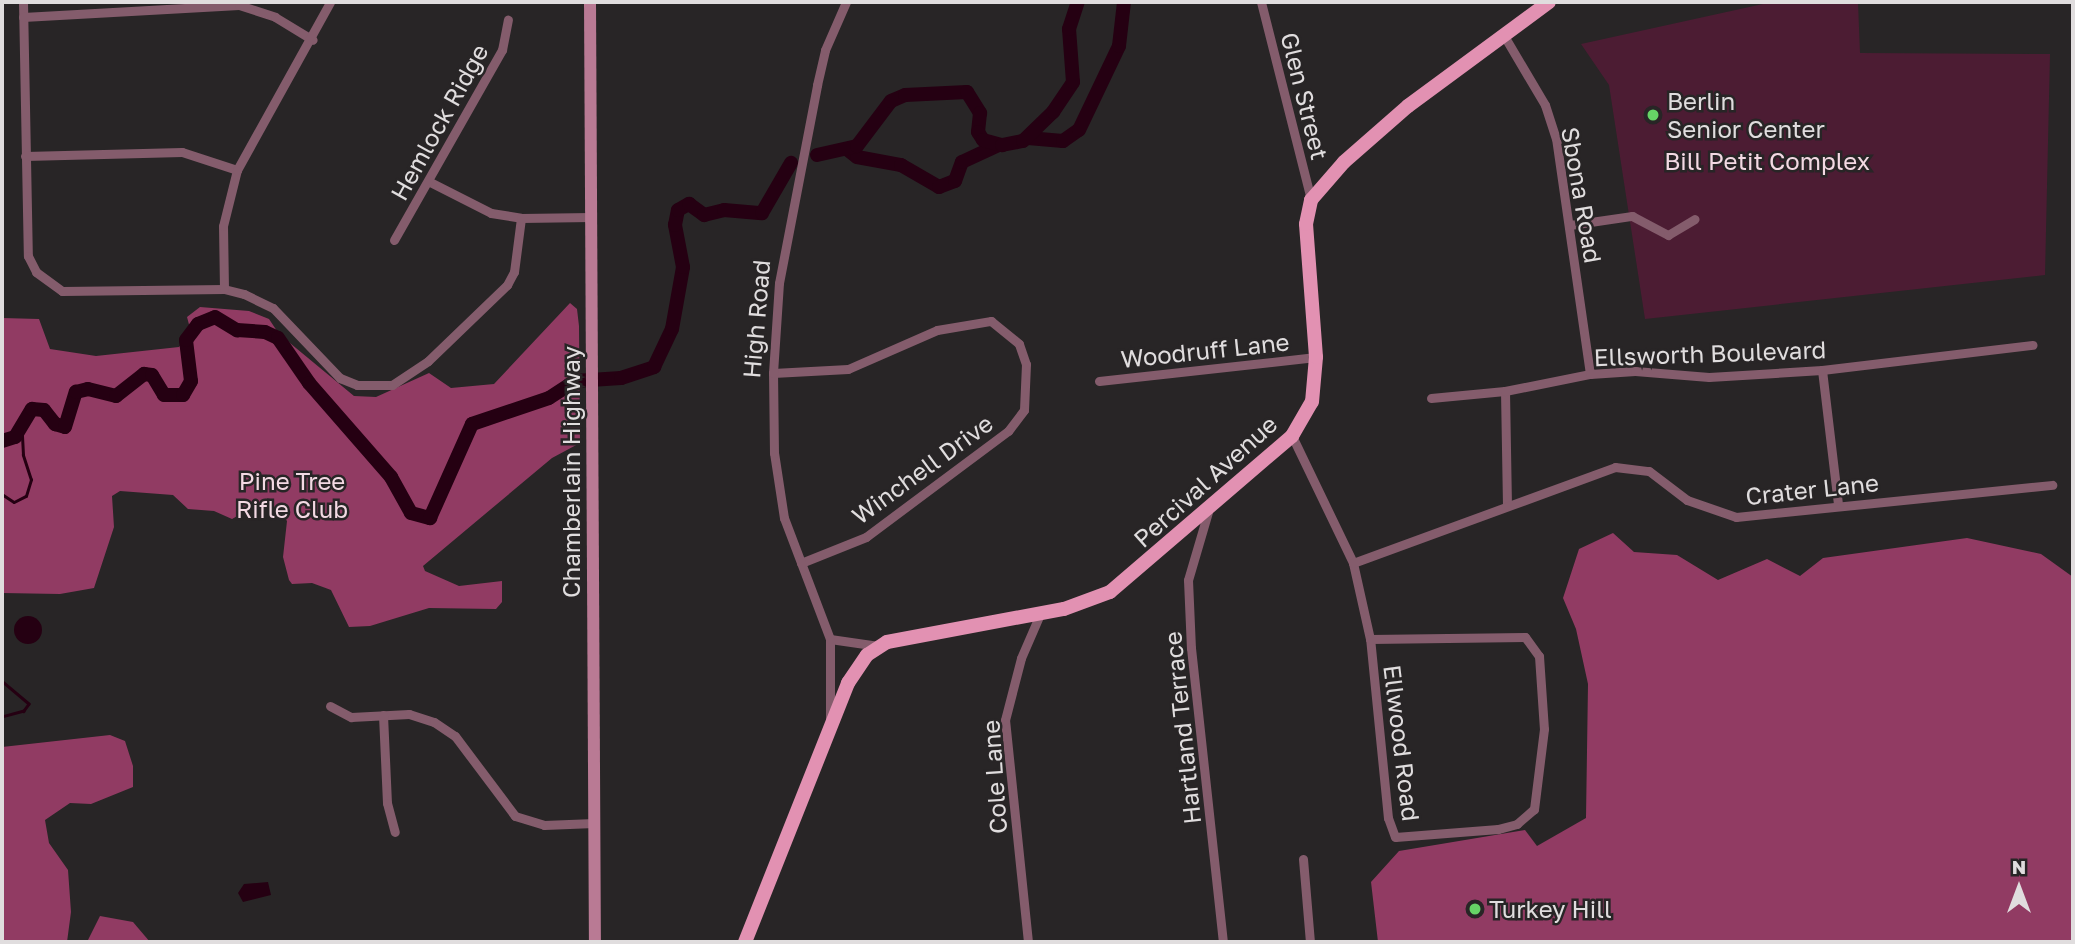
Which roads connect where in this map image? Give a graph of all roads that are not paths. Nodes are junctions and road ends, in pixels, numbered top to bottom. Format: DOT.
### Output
graph roads {
  1 [pos="23,2"];
  2 [pos="330,2"];
  3 [pos="590,2"];
  4 [pos="846,2"];
  5 [pos="1261,2"];
  6 [pos="1549,2"];
  7 [pos="23,17"];
  8 [pos="508,20"];
  9 [pos="1503,34"];
  10 [pos="313,40"];
  11 [pos="25,156"];
  12 [pos="237,170"];
  13 [pos="430,182"];
  14 [pos="1311,200"];
  15 [pos="591,217"];
  16 [pos="521,218"];
  17 [pos="1695,219"];
  18 [pos="1570,225"];
  19 [pos="394,240"];
  20 [pos="225,289"];
  21 [pos="2034,345"];
  22 [pos="1316,357"];
  23 [pos="1822,370"];
  24 [pos="773,373"];
  25 [pos="1590,374"];
  26 [pos="1099,381"];
  27 [pos="1505,391"];
  28 [pos="1431,398"];
  29 [pos="1292,436"];
  30 [pos="2052,485"];
  31 [pos="1838,505"];
  32 [pos="1507,506"];
  33 [pos="1208,512"];
  34 [pos="802,563"];
  35 [pos="1353,563"];
  36 [pos="1040,614"];
  37 [pos="830,639"];
  38 [pos="1370,639"];
  39 [pos="878,646"];
  40 [pos="330,706"];
  41 [pos="383,715"];
  42 [pos="830,726"];
  43 [pos="594,823"];
  44 [pos="395,832"];
  45 [pos="1303,859"];
  46 [pos="595,942"];
  47 [pos="745,942"];
  48 [pos="1028,942"];
  49 [pos="1223,942"];
  50 [pos="1310,942"];
  1 -- 7 [label="street"];
  2 -- 10 [label="street"];
  3 -- 15 [label="main road, Chamberlain Highway"];
  4 -- 24 [label="street, High Road"];
  5 -- 14 [label="street, Glen Street"];
  6 -- 9 [label="main road"];
  7 -- 10 [label="street"];
  7 -- 11 [label="street"];
  8 -- 13 [label="street, Hemlock Ridge"];
  9 -- 14 [label="main road"];
  9 -- 18 [label="street, Sbona Road"];
  10 -- 12 [label="street"];
  11 -- 12 [label="street"];
  11 -- 20 [label="street"];
  12 -- 20 [label="street"];
  13 -- 16 [label="street"];
  13 -- 19 [label="street, Hemlock Ridge"];
  14 -- 22 [label="main road, Percival Avenue"];
  15 -- 16 [label="street"];
  15 -- 43 [label="main road, Chamberlain Highway"];
  16 -- 20 [label="street"];
  17 -- 18 [label="street"];
  18 -- 25 [label="street, Sbona Road"];
  21 -- 23 [label="street, Ellsworth Boulevard"];
  22 -- 26 [label="street, Woodruff Lane"];
  22 -- 29 [label="main road, Percival Avenue"];
  23 -- 25 [label="street, Ellsworth Boulevard"];
  23 -- 31 [label="street"];
  24 -- 34 [label="street, High Road"];
  24 -- 34 [label="street, Winchell Drive"];
  25 -- 27 [label="street, Ellsworth Boulevard"];
  27 -- 28 [label="street, Ellsworth Boulevard"];
  27 -- 32 [label="street"];
  29 -- 33 [label="main road, Percival Avenue"];
  29 -- 35 [label="street, Ellwood Road"];
  30 -- 31 [label="street, Crater Lane"];
  31 -- 32 [label="street, Crater Lane"];
  32 -- 35 [label="street, Crater Lane"];
  33 -- 36 [label="main road, Percival Avenue"];
  33 -- 49 [label="street, Hartland Terrace"];
  34 -- 37 [label="street, High Road"];
  35 -- 38 [label="street, Ellwood Road"];
  36 -- 39 [label="main road, Percival Avenue"];
  36 -- 48 [label="street, Cole Lane"];
  37 -- 39 [label="street"];
  37 -- 42 [label="street, High Road"];
  38 -- 38 [label="street, Ellwood Road"];
  39 -- 42 [label="main road"];
  40 -- 41 [label="street"];
  41 -- 43 [label="street"];
  41 -- 44 [label="street"];
  42 -- 47 [label="main road, High Road"];
  43 -- 46 [label="main road, Chamberlain Highway"];
  45 -- 50 [label="street"];
}
